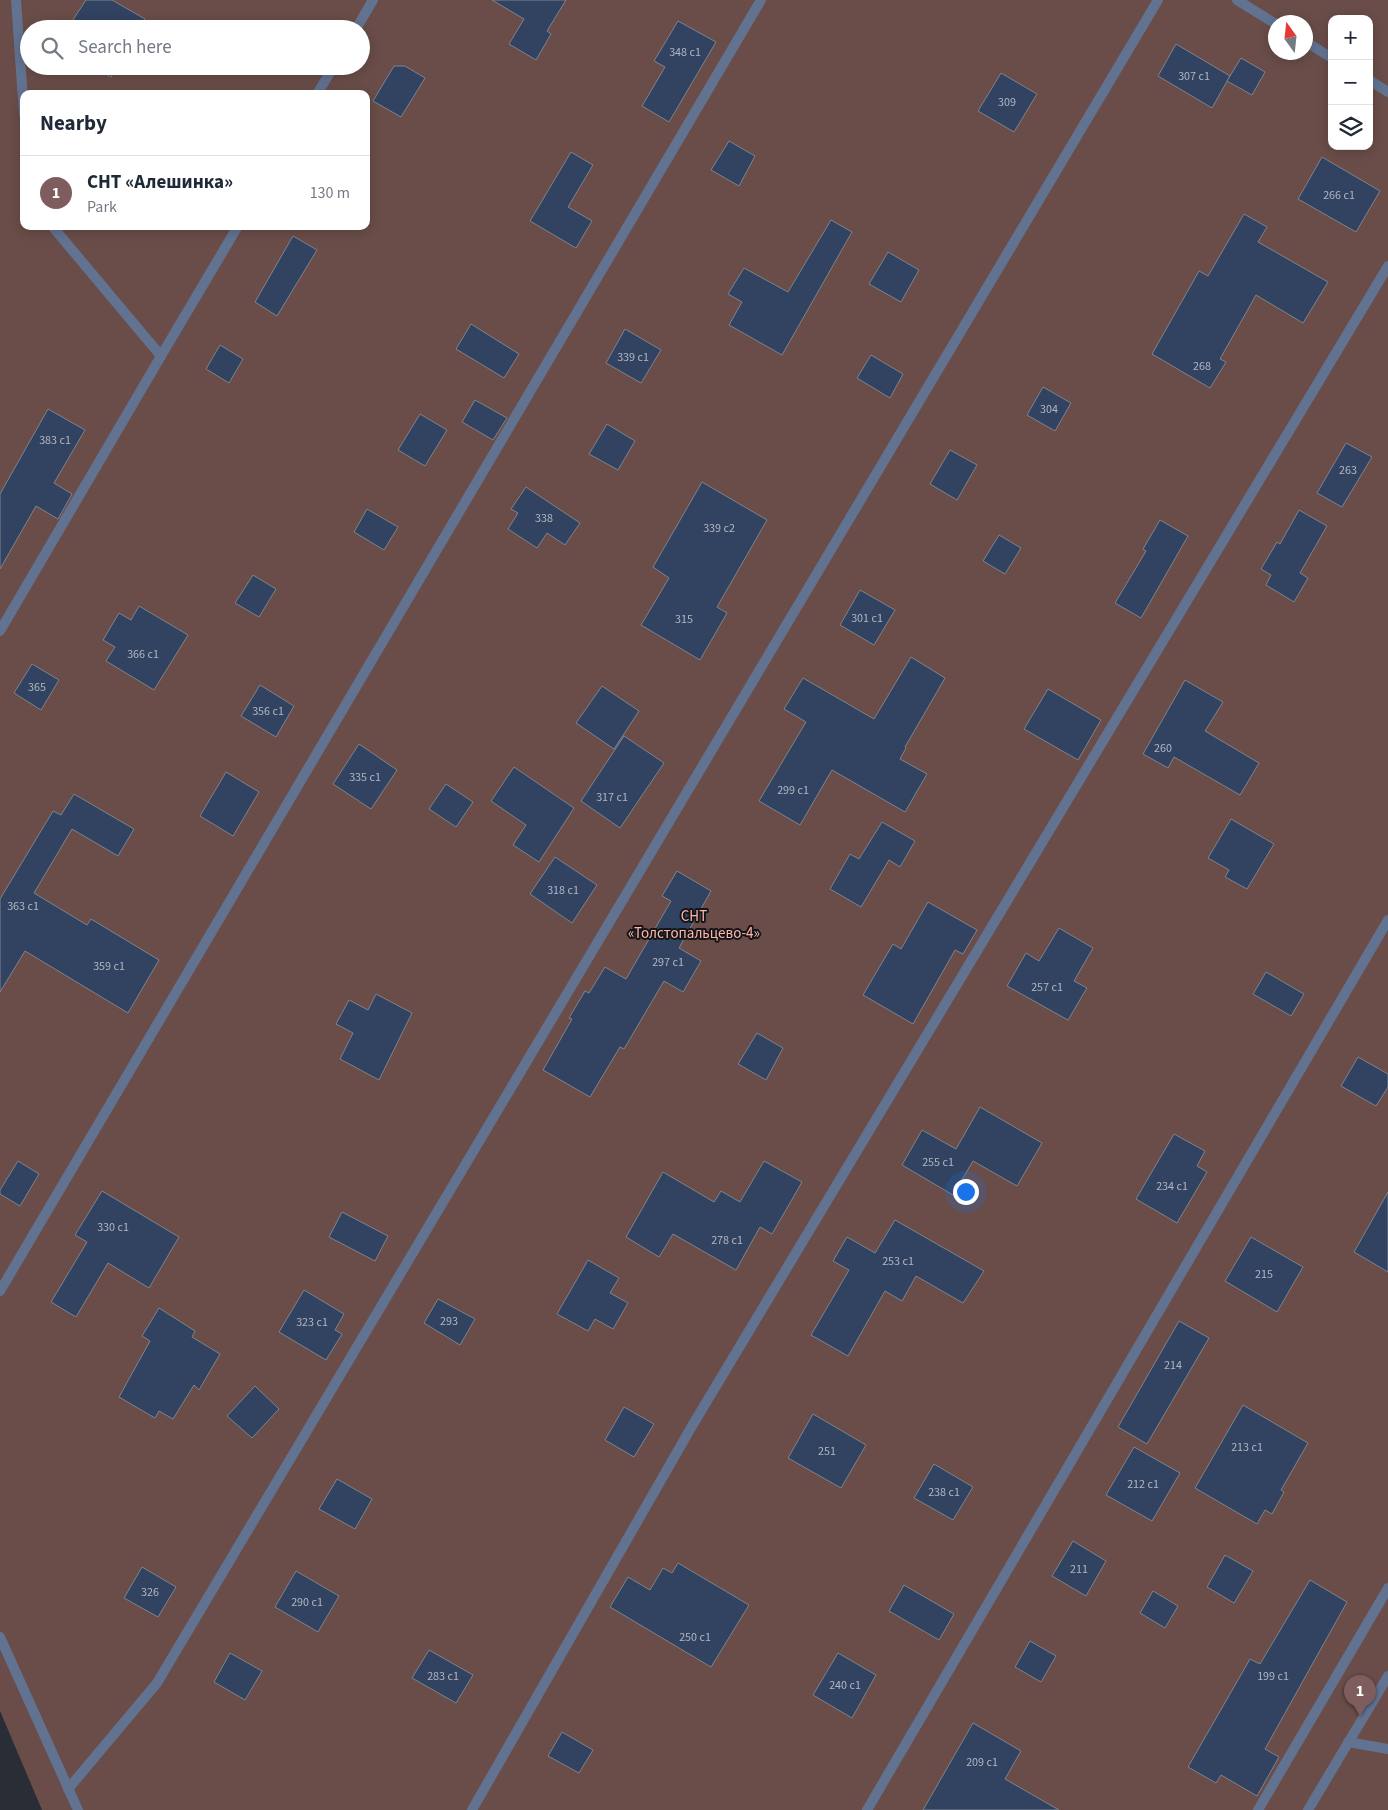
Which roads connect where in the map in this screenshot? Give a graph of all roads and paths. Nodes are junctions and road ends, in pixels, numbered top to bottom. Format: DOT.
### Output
graph roads {
  1 [pos="16,0"];
  2 [pos="373,0"];
  3 [pos="761,0"];
  4 [pos="1158,0"];
  5 [pos="1237,0"];
  6 [pos="1268,19"];
  7 [pos="361,20"];
  8 [pos="1313,46"];
  9 [pos="1328,56"];
  10 [pos="20,57"];
  11 [pos="21,75"];
  12 [pos="329,75"];
  13 [pos="1373,83"];
  14 [pos="22,90"];
  15 [pos="319,90"];
  16 [pos="1388,92"];
  17 [pos="55,230"];
  18 [pos="236,230"];
  19 [pos="1388,266"];
  20 [pos="161,356"];
  21 [pos="0,631"];
  22 [pos="1388,920"];
  23 [pos="0,1290"];
  24 [pos="1388,1588"];
  25 [pos="0,1637"];
  26 [pos="1388,1676"];
  27 [pos="1348,1742"];
  28 [pos="1388,1749"];
  29 [pos="68,1789"];
  30 [pos="78,1810"];
  31 [pos="472,1810"];
  32 [pos="867,1810"];
  33 [pos="1258,1810"];
  34 [pos="1308,1810"];
  1 -- 10 [label="lane"];
  2 -- 7 [label="lane"];
  3 -- 23 [label="lane"];
  4 -- 29 [label="lane"];
  5 -- 6 [label="lane"];
  8 -- 9 [label="lane"];
  11 -- 14 [label="lane"];
  12 -- 15 [label="lane"];
  13 -- 16 [label="lane"];
  17 -- 20 [label="lane"];
  18 -- 20 [label="lane"];
  19 -- 31 [label="lane"];
  20 -- 21 [label="lane"];
  22 -- 32 [label="lane"];
  24 -- 33 [label="lane"];
  25 -- 29 [label="lane"];
  26 -- 27 [label="lane"];
  27 -- 28 [label="lane"];
  27 -- 34 [label="lane"];
  29 -- 30 [label="lane"];
}
